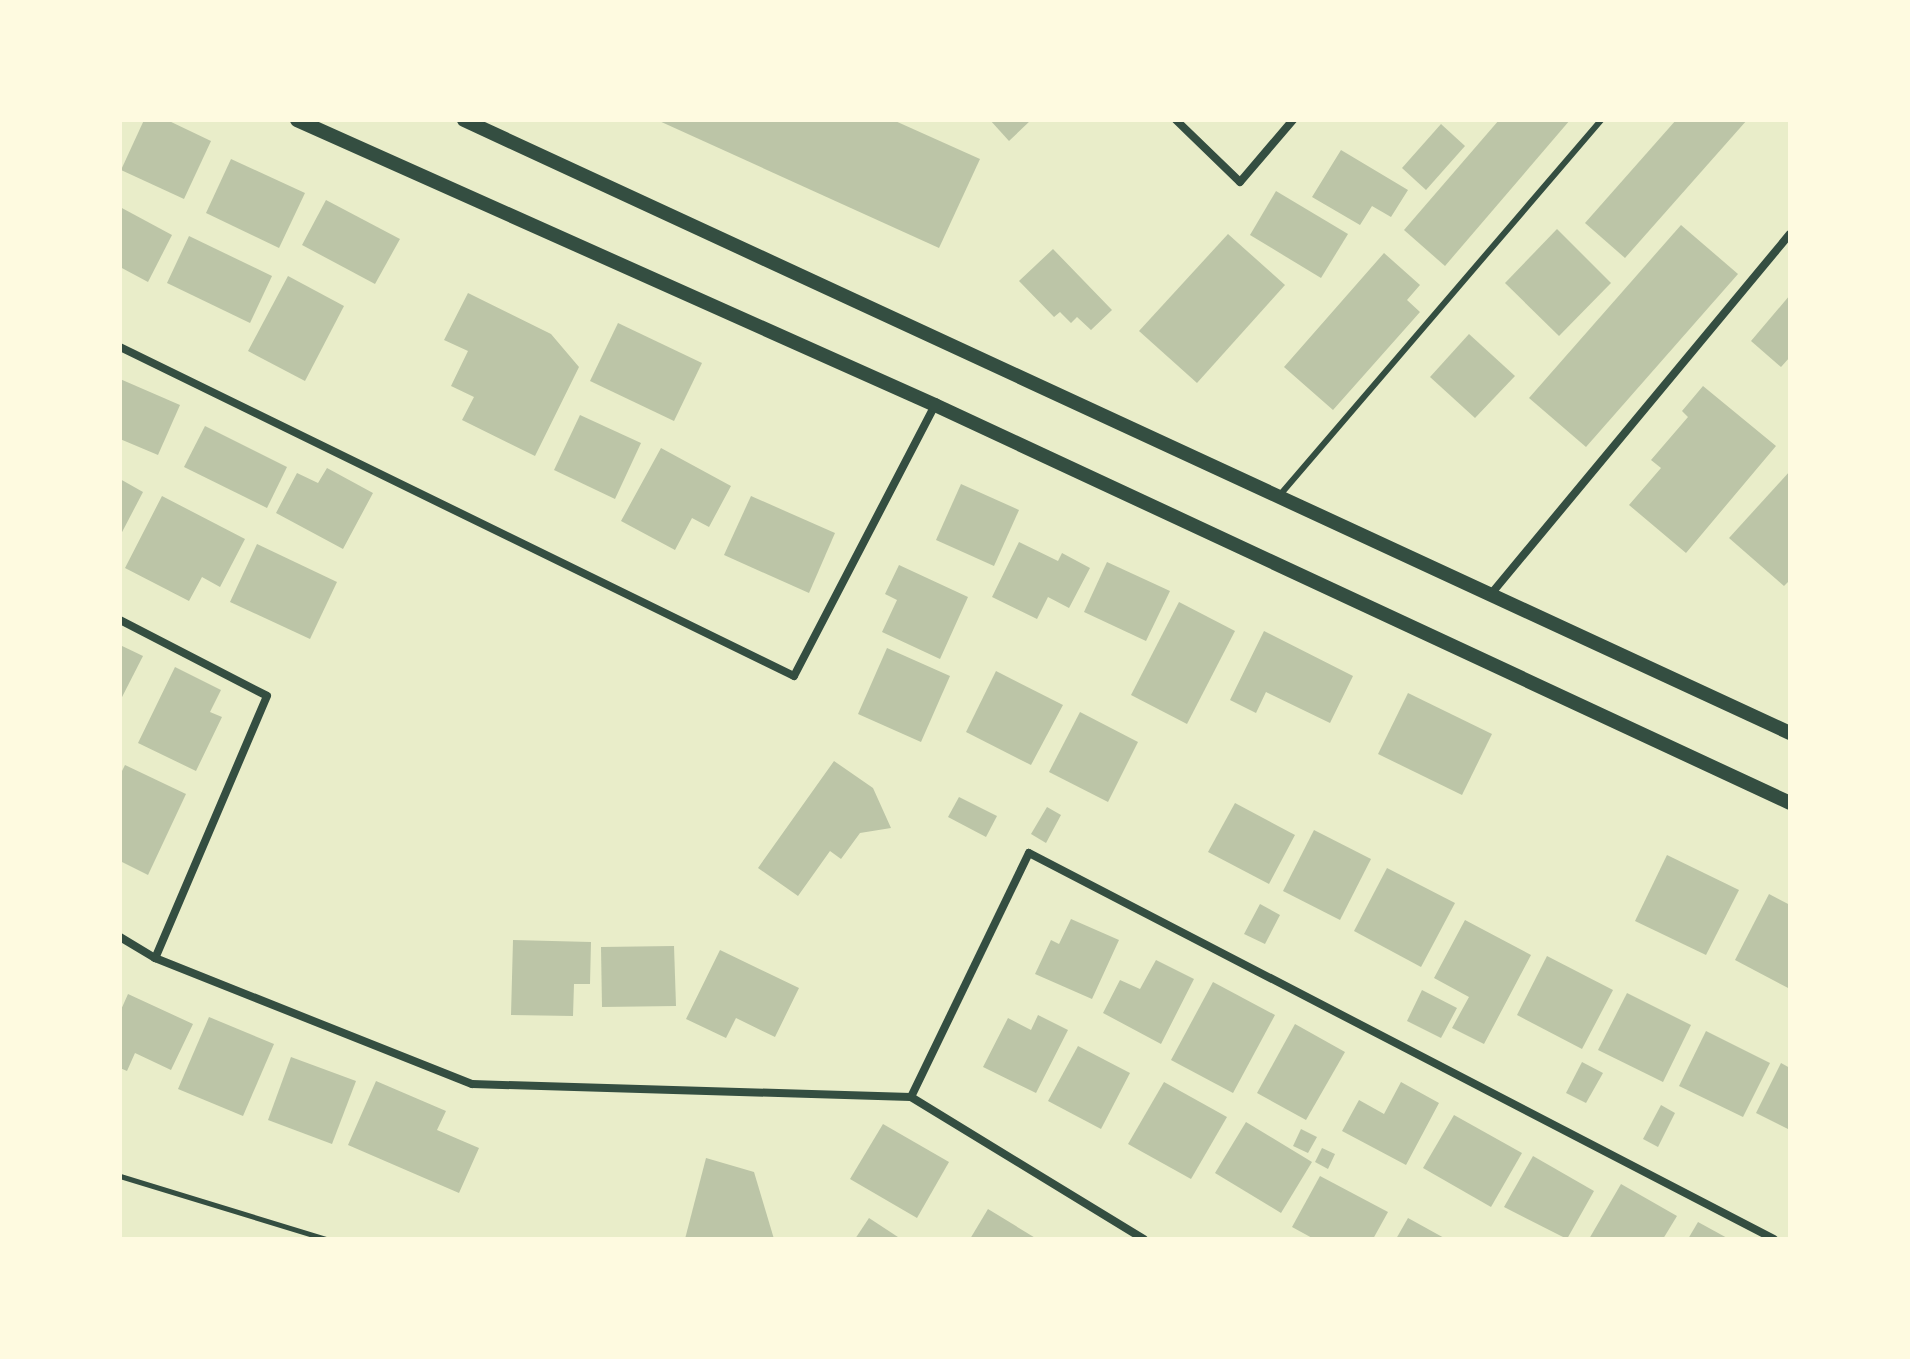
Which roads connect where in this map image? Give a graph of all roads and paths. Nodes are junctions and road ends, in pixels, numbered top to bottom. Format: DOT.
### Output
graph roads {
  1 [pos="297,120"];
  2 [pos="464,120"];
  3 [pos="1176,120"];
  4 [pos="1293,120"];
  5 [pos="1601,120"];
  6 [pos="1790,234"];
  7 [pos="120,347"];
  8 [pos="935,405"];
  9 [pos="1279,496"];
  10 [pos="1491,594"];
  11 [pos="120,620"];
  12 [pos="1790,733"];
  13 [pos="1790,803"];
  14 [pos="120,937"];
  15 [pos="155,958"];
  16 [pos="911,1097"];
  17 [pos="120,1176"];
  18 [pos="326,1239"];
  19 [pos="1144,1239"];
  20 [pos="1774,1239"];
  1 -- 8 [label="street"];
  2 -- 9 [label="street"];
  3 -- 4 [label="street"];
  5 -- 9 [label="lane"];
  6 -- 10 [label="street"];
  7 -- 8 [label="street"];
  8 -- 13 [label="street"];
  9 -- 10 [label="street"];
  10 -- 12 [label="street"];
  11 -- 15 [label="street"];
  14 -- 15 [label="street"];
  15 -- 16 [label="street"];
  16 -- 19 [label="street"];
  16 -- 20 [label="street"];
  17 -- 18 [label="path"];
}
